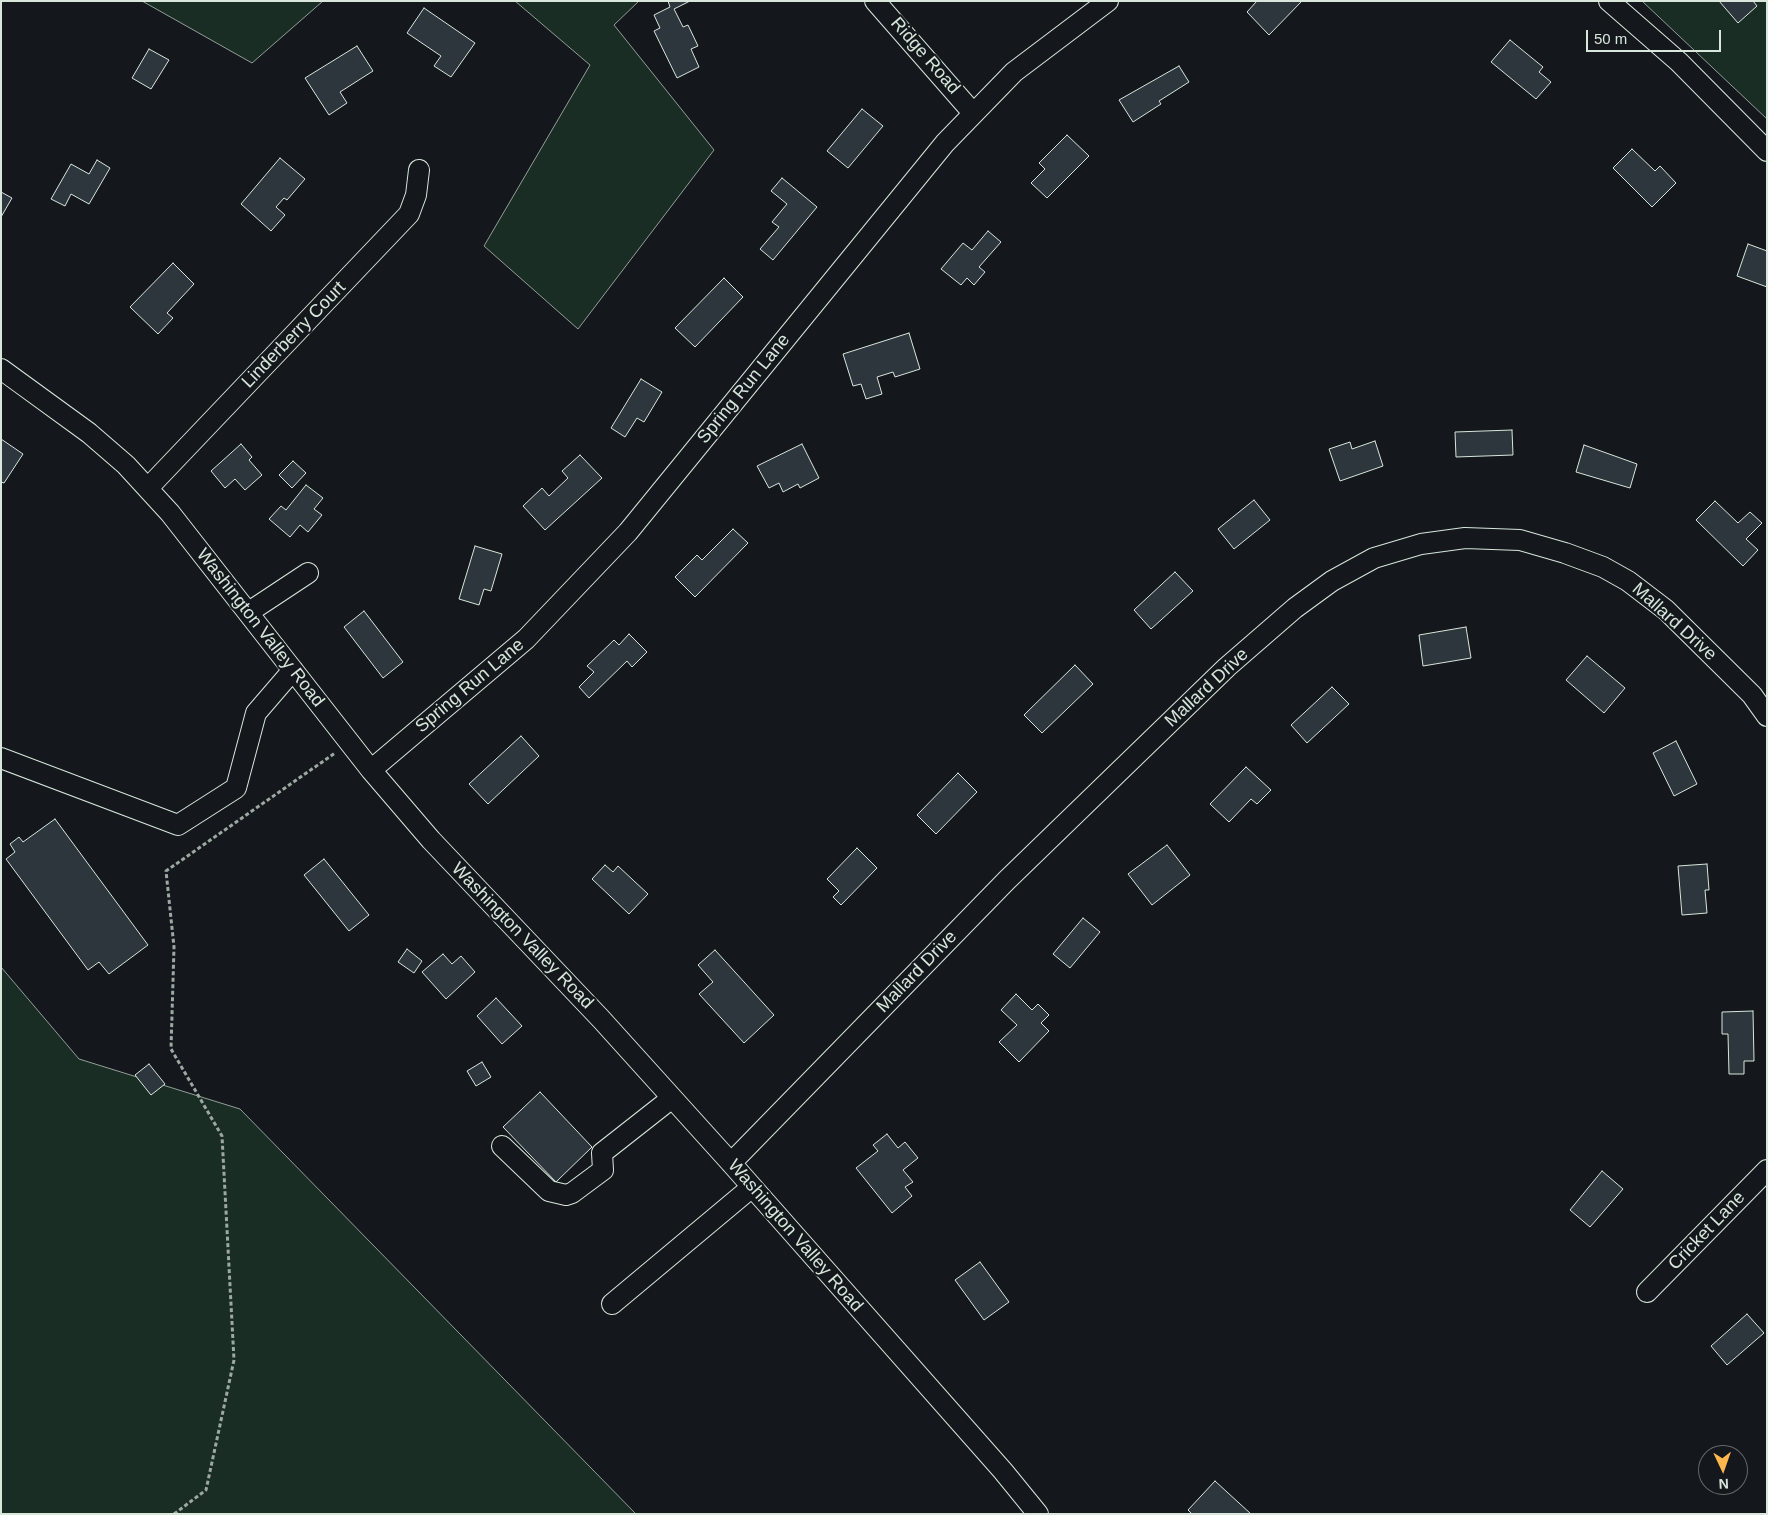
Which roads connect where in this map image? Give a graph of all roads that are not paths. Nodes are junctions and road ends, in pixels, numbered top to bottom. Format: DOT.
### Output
graph roads {
  1 [pos="875,1"];
  2 [pos="1108,1"];
  3 [pos="1609,1"];
  4 [pos="973,113"];
  5 [pos="1767,151"];
  6 [pos="419,170"];
  7 [pos="1,369"];
  8 [pos="148,488"];
  9 [pos="308,573"];
  10 [pos="249,612"];
  11 [pos="293,670"];
  12 [pos="1767,716"];
  13 [pos="1,758"];
  14 [pos="371,770"];
  15 [pos="672,1098"];
  16 [pos="502,1146"];
  17 [pos="731,1163"];
  18 [pos="1767,1170"];
  19 [pos="752,1187"];
  20 [pos="1647,1292"];
  21 [pos="612,1304"];
  22 [pos="1038,1514"];
  1 -- 4 [label="street, Ridge Road"];
  2 -- 4 [label="street, Spring Run Lane"];
  3 -- 5 [label="street"];
  4 -- 14 [label="street, Spring Run Lane"];
  6 -- 8 [label="street, Linderberry Court"];
  7 -- 8 [label="street, Washington Valley Road"];
  8 -- 10 [label="street, Washington Valley Road"];
  9 -- 10 [label="street"];
  10 -- 11 [label="street, Washington Valley Road"];
  11 -- 13 [label="street"];
  11 -- 14 [label="street, Washington Valley Road"];
  12 -- 17 [label="street, Mallard Drive"];
  14 -- 15 [label="street, Washington Valley Road"];
  15 -- 16 [label="street"];
  15 -- 17 [label="street, Washington Valley Road"];
  17 -- 19 [label="street, Washington Valley Road"];
  18 -- 20 [label="street, Cricket Lane"];
  19 -- 21 [label="street"];
  19 -- 22 [label="street, Washington Valley Road"];
}
